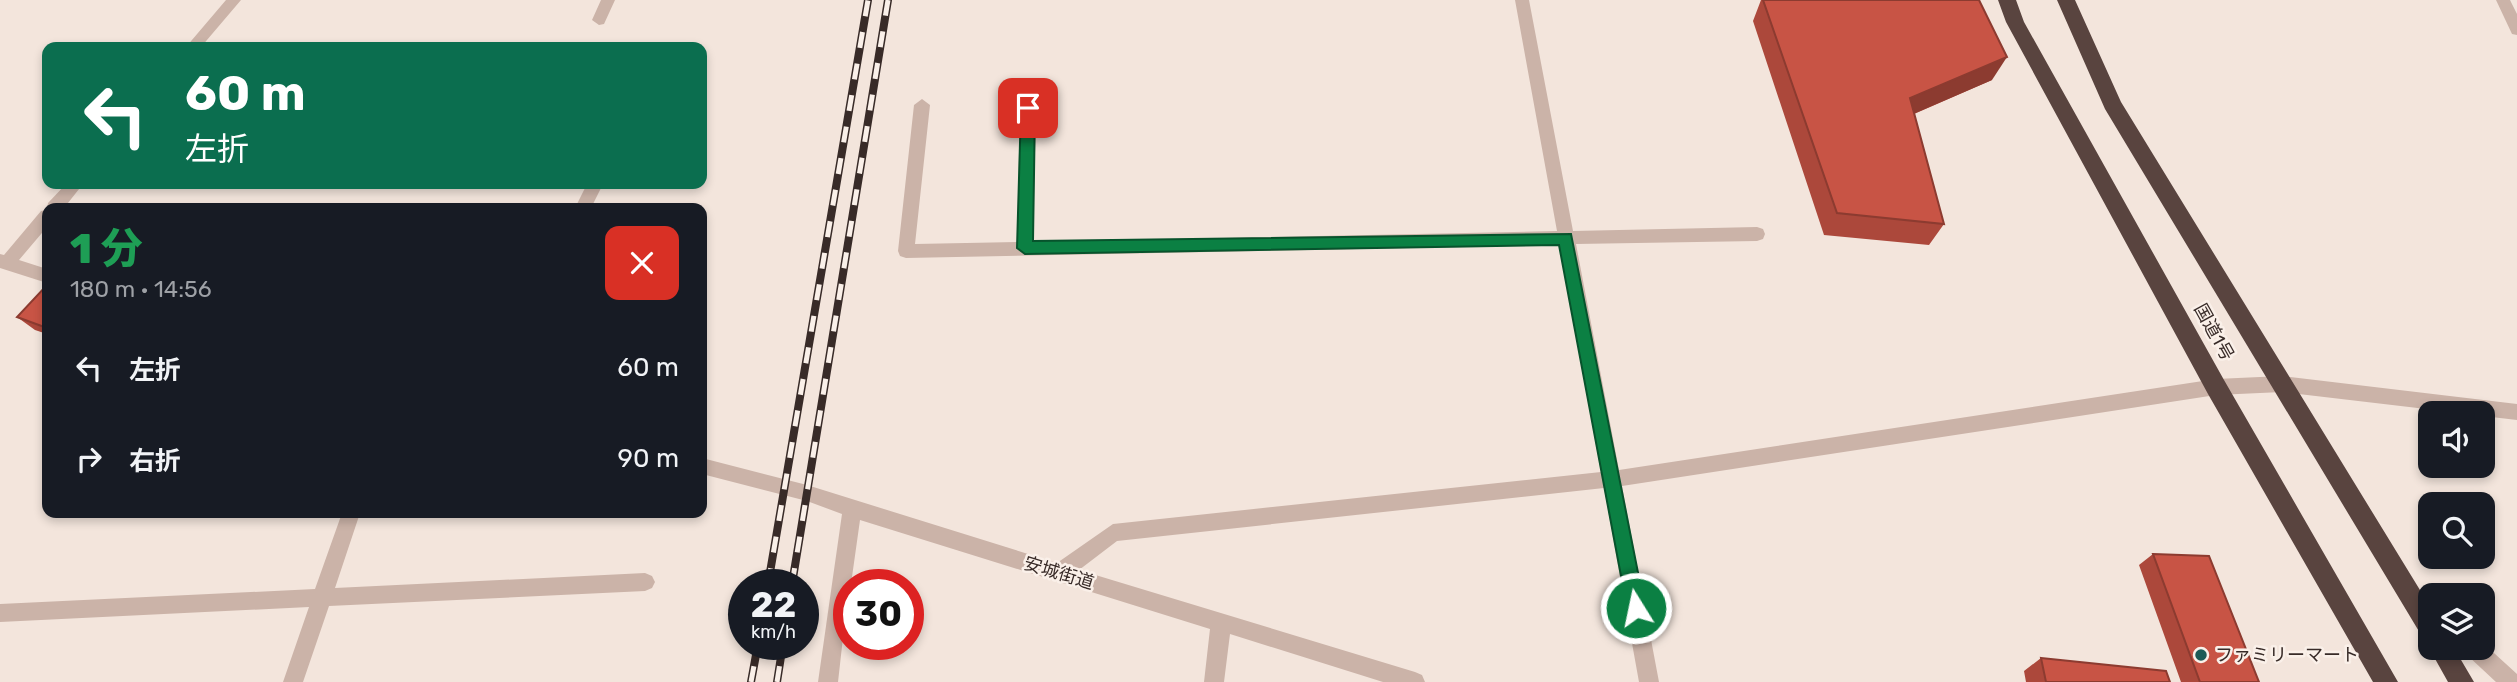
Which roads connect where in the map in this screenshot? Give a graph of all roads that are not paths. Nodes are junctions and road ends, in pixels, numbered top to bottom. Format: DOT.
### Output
graph roads {
  1 [pos="234,0"];
  2 [pos="608,0"];
  3 [pos="1522,0"];
  4 [pos="2007,0"];
  5 [pos="2066,0"];
  6 [pos="2503,0"];
  7 [pos="599,20"];
  8 [pos="2517,30"];
  9 [pos="197,42"];
  10 [pos="922,105"];
  11 [pos="1028,108"];
  12 [pos="71,189"];
  13 [pos="58,203"];
  14 [pos="42,221"];
  15 [pos="1757,234"];
  16 [pos="1566,239"];
  17 [pos="1025,248"];
  18 [pos="3,262"];
  19 [pos="42,274"];
  20 [pos="2282,384"];
  21 [pos="2216,387"];
  22 [pos="2517,412"];
  23 [pos="707,467"];
  24 [pos="1613,479"];
  25 [pos="852,509"];
  26 [pos="349,518"];
  27 [pos="1059,573"];
  28 [pos="2398,576"];
  29 [pos="645,582"];
  30 [pos="2418,595"];
  31 [pos="323,597"];
  32 [pos="2418,609"];
  33 [pos="0,613"];
  34 [pos="1221,622"];
  35 [pos="2448,660"];
  36 [pos="2487,660"];
  37 [pos="293,682"];
  38 [pos="828,682"];
  39 [pos="1214,682"];
  40 [pos="1415,682"];
  41 [pos="1649,682"];
  42 [pos="2386,682"];
  43 [pos="2462,682"];
  44 [pos="2511,682"];
  1 -- 9 [label="street"];
  2 -- 7 [label="street"];
  3 -- 16 [label="street"];
  4 -- 21 [label="highway, 国道1号"];
  5 -- 20 [label="highway, 国道1号"];
  6 -- 8 [label="street"];
  10 -- 17 [label="street"];
  11 -- 17 [label="street"];
  12 -- 13 [label="street"];
  14 -- 18 [label="street"];
  15 -- 16 [label="street"];
  16 -- 17 [label="street"];
  16 -- 24 [label="street"];
  18 -- 19 [label="street"];
  20 -- 21 [label="street"];
  20 -- 22 [label="street"];
  20 -- 28 [label="highway, 国道1号"];
  21 -- 24 [label="street"];
  21 -- 42 [label="highway, 国道1号"];
  23 -- 25 [label="street, 安城街道"];
  24 -- 27 [label="street"];
  24 -- 41 [label="street"];
  25 -- 27 [label="street, 安城街道"];
  25 -- 38 [label="street"];
  26 -- 31 [label="street"];
  27 -- 34 [label="street, 安城街道"];
  28 -- 30 [label="street"];
  28 -- 32 [label="highway, 国道1号"];
  29 -- 31 [label="street"];
  31 -- 33 [label="street"];
  31 -- 37 [label="street"];
  34 -- 39 [label="street"];
  34 -- 40 [label="street, 安城街道"];
  35 -- 43 [label="highway"];
  36 -- 44 [label="street"];
}
